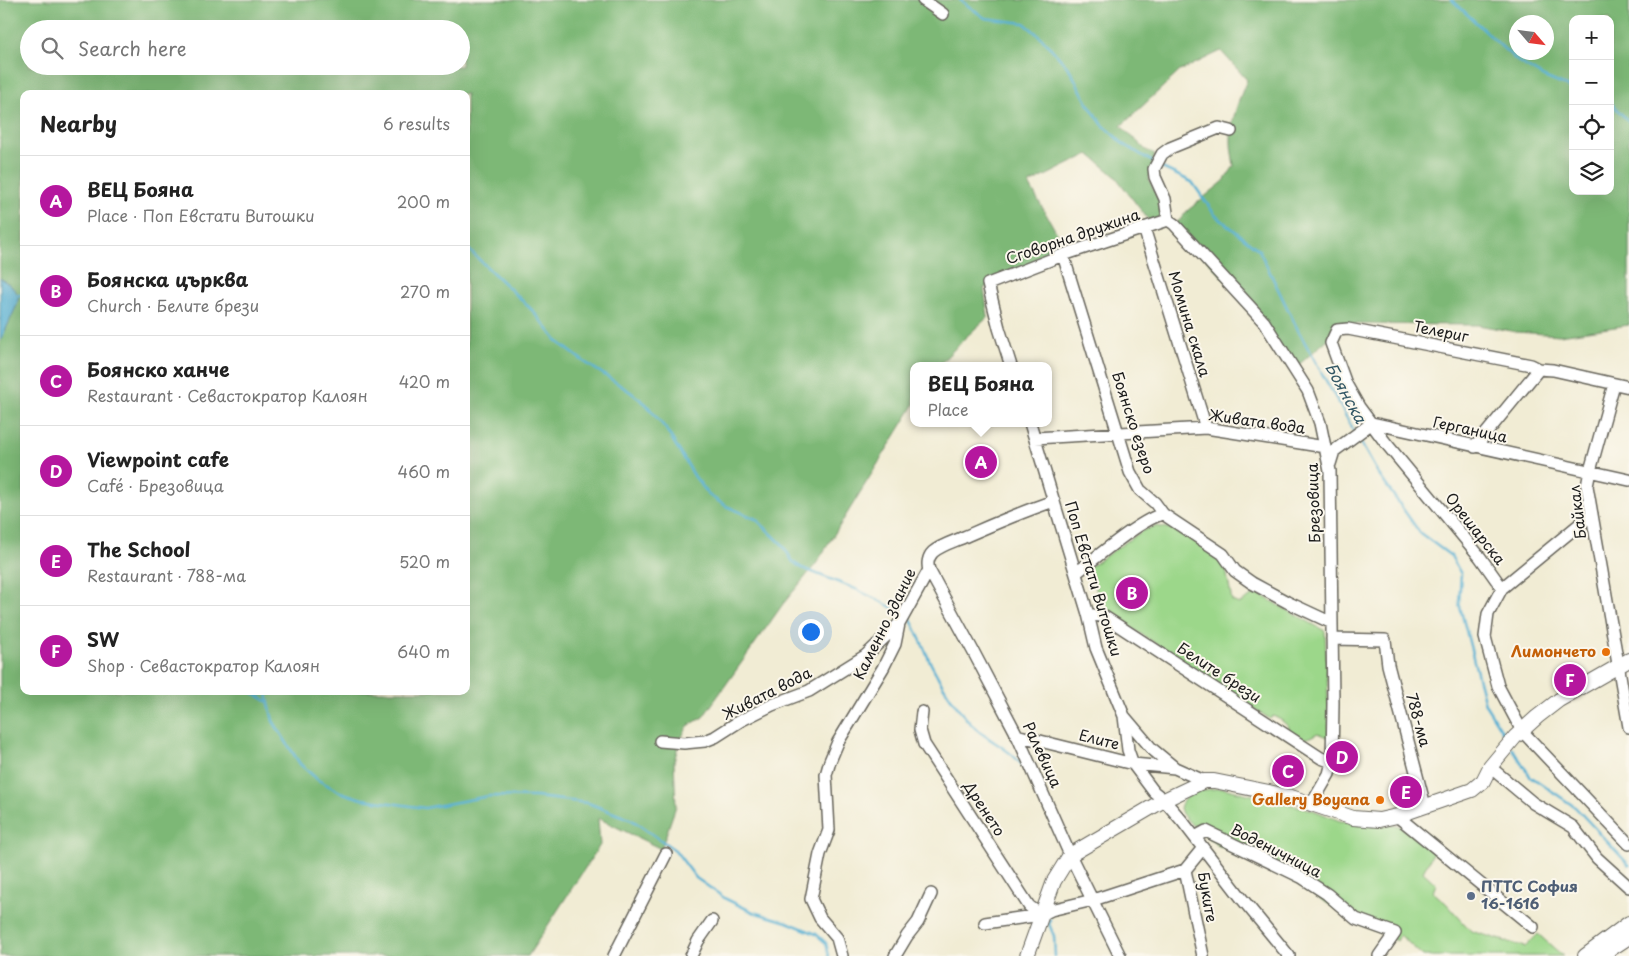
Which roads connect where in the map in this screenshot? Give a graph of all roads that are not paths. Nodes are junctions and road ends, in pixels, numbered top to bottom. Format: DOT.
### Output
graph roads {
  1 [pos="923,0"];
  2 [pos="943,14"];
  3 [pos="1231,131"];
  4 [pos="1168,220"];
  5 [pos="1144,228"];
  6 [pos="1063,255"];
  7 [pos="1337,330"];
  8 [pos="1010,362"];
  9 [pos="1539,369"];
  10 [pos="1614,384"];
  11 [pos="1629,386"];
  12 [pos="1372,423"];
  13 [pos="1031,427"];
  14 [pos="1206,428"];
  15 [pos="1120,434"];
  16 [pos="1035,438"];
  17 [pos="1325,447"];
  18 [pos="1475,447"];
  19 [pos="1590,470"];
  20 [pos="1330,471"];
  21 [pos="1629,480"];
  22 [pos="1054,501"];
  23 [pos="1163,514"];
  24 [pos="1592,514"];
  25 [pos="929,570"];
  26 [pos="1076,572"];
  27 [pos="1502,588"];
  28 [pos="1088,614"];
  29 [pos="1332,623"];
  30 [pos="899,624"];
  31 [pos="1332,639"];
  32 [pos="1624,663"];
  33 [pos="922,712"];
  34 [pos="1124,716"];
  35 [pos="1629,727"];
  36 [pos="1518,734"];
  37 [pos="1016,735"];
  38 [pos="660,741"];
  39 [pos="1332,762"];
  40 [pos="1493,763"];
  41 [pos="1133,764"];
  42 [pos="1175,768"];
  43 [pos="1204,780"];
  44 [pos="1164,800"];
  45 [pos="1311,805"];
  46 [pos="1425,806"];
  47 [pos="1397,816"];
  48 [pos="1195,837"];
  49 [pos="1629,844"];
  50 [pos="1203,848"];
  51 [pos="666,854"];
  52 [pos="1070,854"];
  53 [pos="1184,870"];
  54 [pos="1629,887"];
  55 [pos="931,894"];
  56 [pos="1093,900"];
  57 [pos="1041,915"];
  58 [pos="712,921"];
  59 [pos="985,923"];
  60 [pos="1533,927"];
  61 [pos="1628,928"];
  62 [pos="614,956"];
  63 [pos="691,956"];
  64 [pos="842,956"];
  65 [pos="895,956"];
  66 [pos="1027,956"];
  67 [pos="1120,956"];
  68 [pos="1203,956"];
  69 [pos="1289,956"];
  70 [pos="1379,956"];
  71 [pos="1585,956"];
  72 [pos="1600,956"];
  1 -- 2 [label="street"];
  3 -- 4 [label="street"];
  4 -- 5 [label="street, Сговорна дружина"];
  4 -- 17 [label="street, Брезовица"];
  5 -- 6 [label="street, Сговорна дружина"];
  5 -- 14 [label="street, Момина скала"];
  6 -- 8 [label="street, Сговорна дружина"];
  6 -- 15 [label="street, Боянско езеро"];
  7 -- 9 [label="street, Телериг"];
  7 -- 12 [label="street, Орешарска"];
  9 -- 10 [label="street, Телериг"];
  9 -- 18 [label="street"];
  10 -- 11 [label="street, Телериг"];
  10 -- 19 [label="street, Байкал"];
  12 -- 18 [label="street, Герганица"];
  12 -- 20 [label="street"];
  12 -- 27 [label="street, Орешарска"];
  13 -- 16 [label="street, Поп Евстати Витошки"];
  14 -- 15 [label="street, Живата вода"];
  14 -- 17 [label="street, Живата вода"];
  15 -- 16 [label="street, Живата вода"];
  15 -- 23 [label="street, Боянско езеро"];
  16 -- 22 [label="street, Поп Евстати Витошки"];
  17 -- 20 [label="street, Брезовица"];
  18 -- 19 [label="street, Герганица"];
  19 -- 21 [label="street, Герганица"];
  19 -- 24 [label="street, Байкал"];
  20 -- 29 [label="street, Брезовица"];
  22 -- 25 [label="street, Каменно здание"];
  22 -- 26 [label="street, Поп Евстати Витошки"];
  23 -- 26 [label="street"];
  23 -- 29 [label="street, Боянско езеро"];
  24 -- 27 [label="street"];
  24 -- 32 [label="street, Байкал"];
  25 -- 30 [label="street, Каменно здание"];
  25 -- 37 [label="street, Ралевица"];
  26 -- 28 [label="street, Поп Евстати Витошки"];
  27 -- 36 [label="street, Орешарска"];
  28 -- 34 [label="street, Поп Евстати Витошки"];
  28 -- 39 [label="street, Белите брези"];
  29 -- 31 [label="street, Брезовица"];
  30 -- 38 [label="street, Живата вода"];
  30 -- 64 [label="street, Каменно здание"];
  31 -- 39 [label="street, Брезовица"];
  31 -- 46 [label="street, 788-ма"];
  32 -- 35 [label="street, Байкал"];
  32 -- 36 [label="main road"];
  33 -- 57 [label="street, Дренето"];
  34 -- 41 [label="street, Поп Евстати Витошки"];
  34 -- 42 [label="street"];
  36 -- 40 [label="main road"];
  36 -- 49 [label="street, Орешарска"];
  37 -- 41 [label="street, Елите"];
  37 -- 52 [label="street, Ралевица"];
  39 -- 45 [label="street, Брезовица"];
  40 -- 46 [label="main road"];
  40 -- 54 [label="street"];
  41 -- 42 [label="street, Елите"];
  41 -- 44 [label="street, Поп Евстати Витошки"];
  42 -- 43 [label="street"];
  43 -- 44 [label="main road"];
  43 -- 45 [label="main road"];
  44 -- 48 [label="street, Поп Евстати Витошки"];
  44 -- 52 [label="main road"];
  45 -- 47 [label="main road"];
  46 -- 47 [label="main road"];
  47 -- 60 [label="street"];
  48 -- 50 [label="street, Поп Евстати Витошки"];
  48 -- 70 [label="street, Воденичница"];
  50 -- 53 [label="street, Буките"];
  50 -- 69 [label="street, Поп Евстати Витошки"];
  51 -- 62 [label="street"];
  52 -- 56 [label="street, Ралевица"];
  52 -- 57 [label="main road"];
  53 -- 56 [label="street"];
  53 -- 68 [label="street, Буките"];
  55 -- 65 [label="street"];
  56 -- 57 [label="street"];
  56 -- 67 [label="street, Ралевица"];
  57 -- 59 [label="street"];
  57 -- 66 [label="main road"];
  58 -- 63 [label="street"];
  61 -- 71 [label="main road"];
  61 -- 72 [label="main road"];
}
